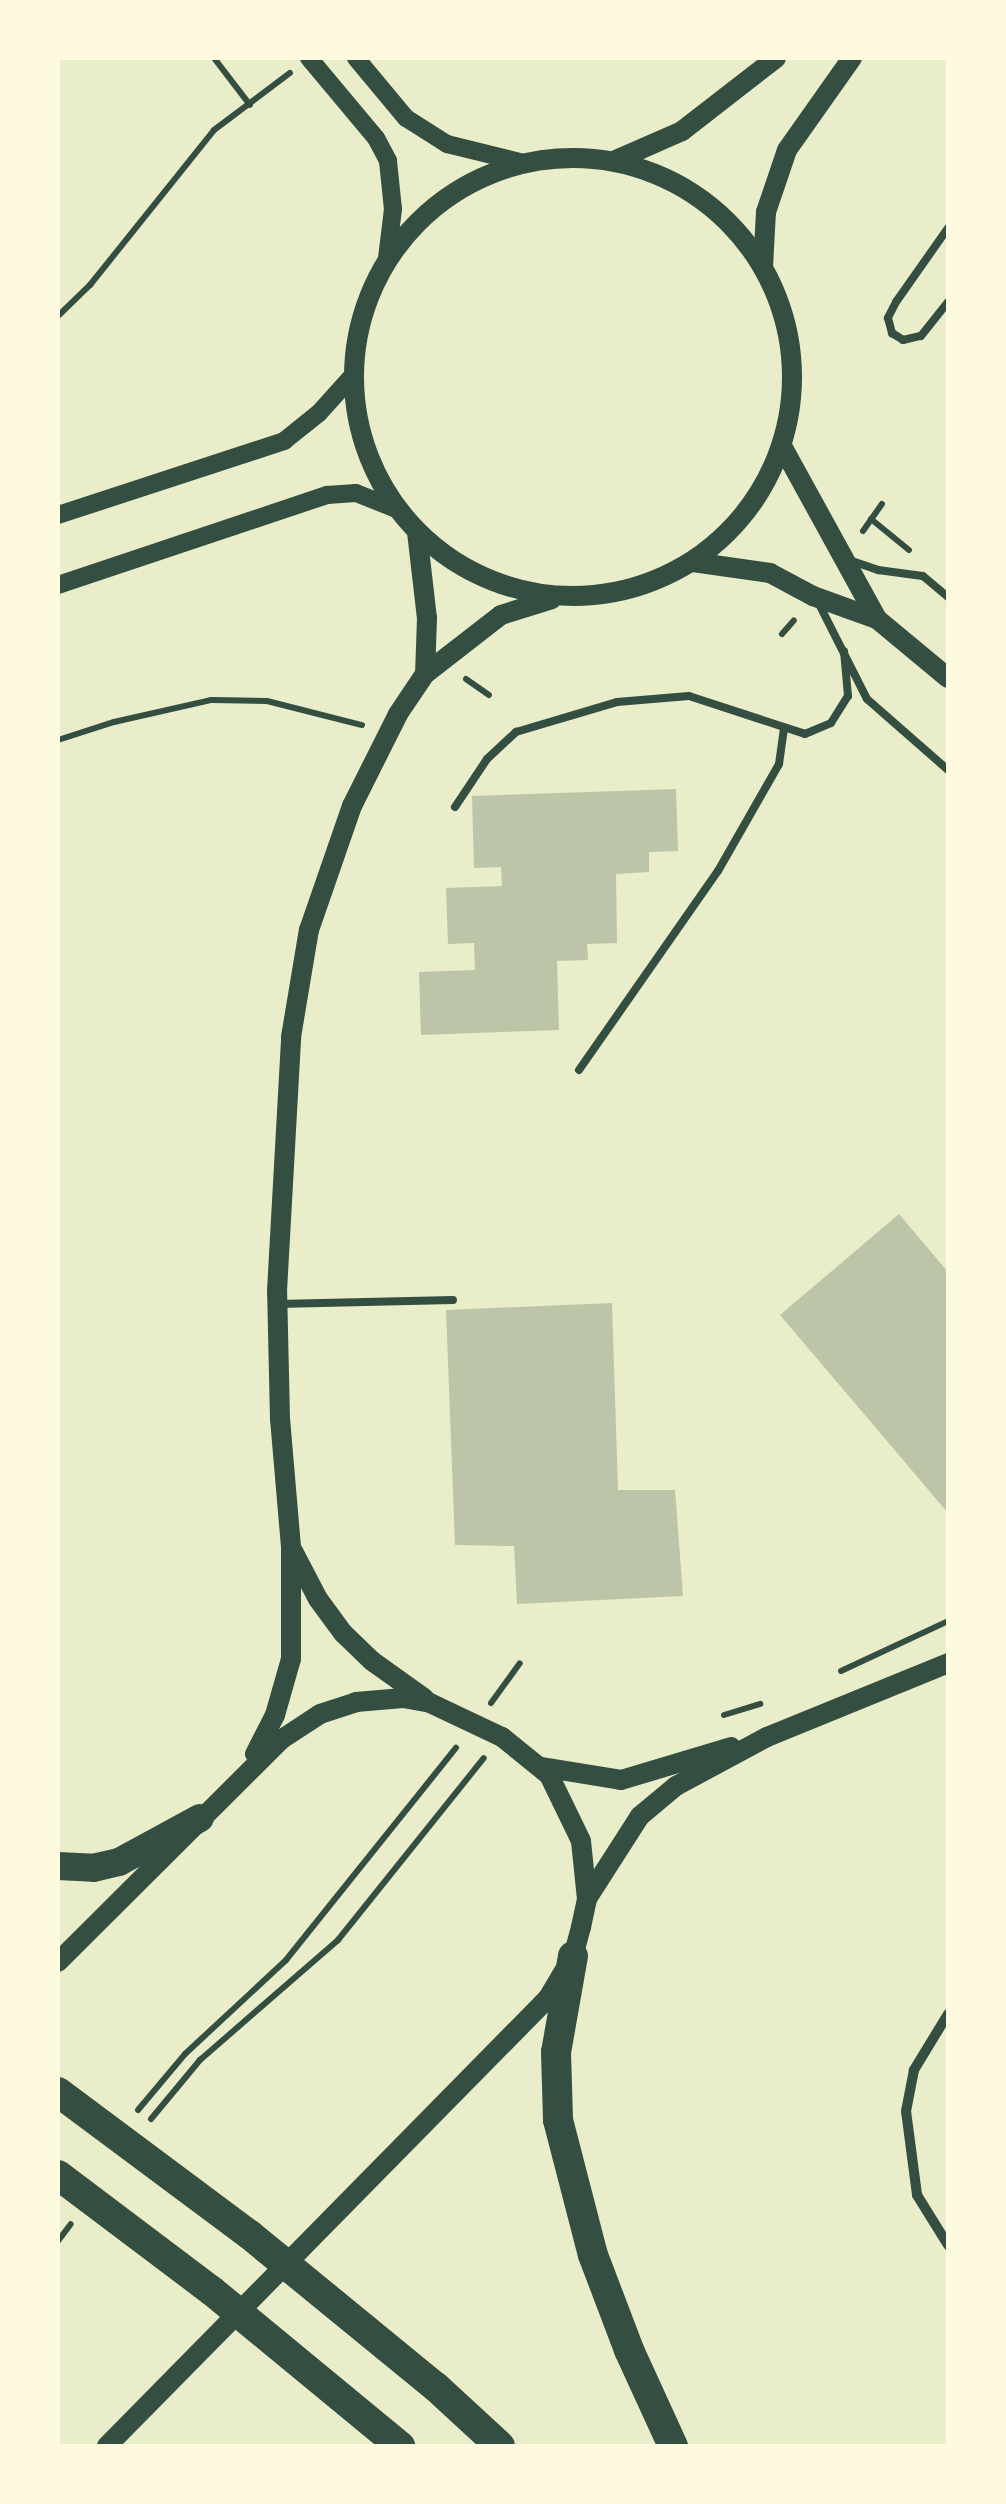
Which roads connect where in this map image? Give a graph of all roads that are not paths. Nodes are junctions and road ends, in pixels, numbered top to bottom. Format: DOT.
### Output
graph roads {
  1 [pos="310,58"];
  2 [pos="356,58"];
  3 [pos="776,58"];
  4 [pos="852,58"];
  5 [pos="616,160"];
  6 [pos="524,163"];
  7 [pos="948,228"];
  8 [pos="387,258"];
  9 [pos="763,266"];
  10 [pos="948,302"];
  11 [pos="354,373"];
  12 [pos="782,446"];
  13 [pos="394,508"];
  14 [pos="58,514"];
  15 [pos="418,532"];
  16 [pos="842,558"];
  17 [pos="693,562"];
  18 [pos="58,584"];
  19 [pos="813,596"];
  20 [pos="558,597"];
  21 [pos="948,597"];
  22 [pos="876,619"];
  23 [pos="844,651"];
  24 [pos="425,674"];
  25 [pos="948,678"];
  26 [pos="784,728"];
  27 [pos="948,770"];
  28 [pos="455,807"];
  29 [pos="579,1070"];
  30 [pos="454,1300"];
  31 [pos="278,1304"];
  32 [pos="291,1548"];
  33 [pos="948,1664"];
  34 [pos="430,1702"];
  35 [pos="767,1738"];
  36 [pos="542,1767"];
  37 [pos="247,1769"];
  38 [pos="200,1818"];
  39 [pos="58,1866"];
  40 [pos="587,1899"];
  41 [pos="573,1956"];
  42 [pos="58,1962"];
  43 [pos="948,2014"];
  44 [pos="58,2092"];
  45 [pos="58,2175"];
  46 [pos="948,2245"];
  47 [pos="395,2442"];
  48 [pos="107,2446"];
  49 [pos="500,2446"];
  50 [pos="673,2446"];
  1 -- 8 [label="street"];
  2 -- 6 [label="street"];
  3 -- 5 [label="main road"];
  4 -- 9 [label="main road"];
  5 -- 6 [label="main road"];
  5 -- 9 [label="main road"];
  6 -- 8 [label="main road"];
  7 -- 10 [label="lane"];
  8 -- 11 [label="main road"];
  9 -- 12 [label="main road"];
  11 -- 13 [label="main road"];
  11 -- 14 [label="street"];
  12 -- 16 [label="main road"];
  12 -- 17 [label="main road"];
  13 -- 15 [label="main road"];
  13 -- 18 [label="street"];
  15 -- 20 [label="main road"];
  15 -- 24 [label="main road"];
  16 -- 21 [label="lane"];
  16 -- 22 [label="main road"];
  17 -- 19 [label="main road"];
  17 -- 20 [label="main road"];
  19 -- 22 [label="main road"];
  19 -- 23 [label="lane"];
  20 -- 24 [label="main road"];
  22 -- 25 [label="main road"];
  23 -- 26 [label="lane"];
  23 -- 27 [label="lane"];
  24 -- 31 [label="main road"];
  26 -- 28 [label="lane"];
  26 -- 29 [label="lane"];
  30 -- 31 [label="lane"];
  31 -- 32 [label="main road"];
  32 -- 34 [label="main road"];
  32 -- 37 [label="main road"];
  33 -- 35 [label="main road"];
  34 -- 36 [label="main road"];
  34 -- 37 [label="main road"];
  35 -- 36 [label="main road"];
  35 -- 40 [label="main road"];
  36 -- 40 [label="main road"];
  37 -- 38 [label="main road"];
  38 -- 39 [label="highway"];
  38 -- 42 [label="main road"];
  40 -- 41 [label="main road"];
  41 -- 48 [label="main road"];
  41 -- 50 [label="highway"];
  43 -- 46 [label="street"];
  44 -- 49 [label="highway"];
  45 -- 47 [label="highway"];
}
